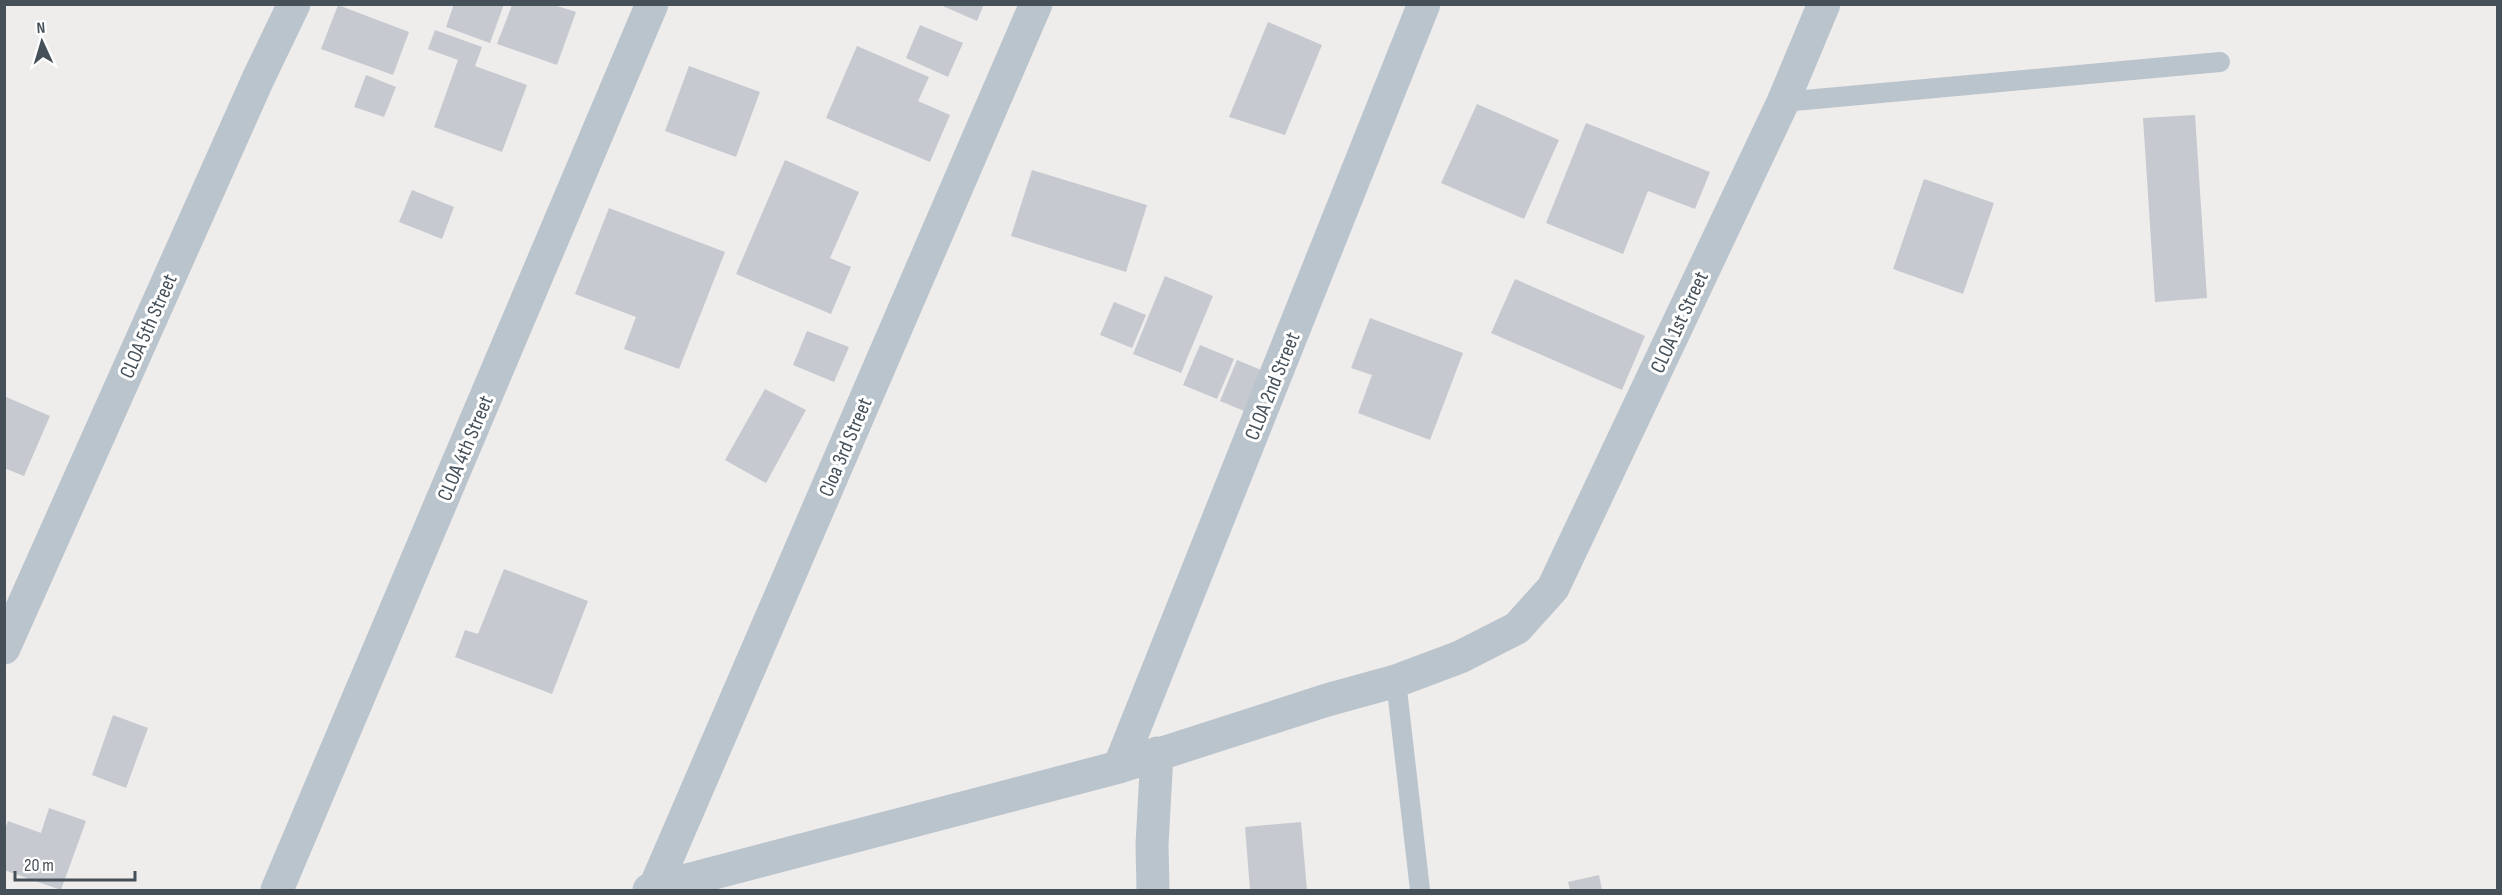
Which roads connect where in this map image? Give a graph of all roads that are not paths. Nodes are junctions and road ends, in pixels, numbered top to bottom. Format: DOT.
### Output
graph roads {
  1 [pos="294,4"];
  2 [pos="652,4"];
  3 [pos="1036,4"];
  4 [pos="1424,4"];
  5 [pos="1824,4"];
  6 [pos="2220,62"];
  7 [pos="1783,102"];
  8 [pos="4,648"];
  9 [pos="1396,681"];
  10 [pos="1158,753"];
  11 [pos="1119,766"];
  12 [pos="652,890"];
  13 [pos="277,891"];
  14 [pos="1153,891"];
  15 [pos="1420,891"];
  1 -- 8 [label="street, CLOA 5th Street"];
  2 -- 13 [label="street, CLOA 4th Street"];
  3 -- 12 [label="street, Cloa 3rd Street"];
  4 -- 11 [label="street, CLOA 2nd Street"];
  5 -- 7 [label="street, CLOA 1st Street"];
  6 -- 7 [label="lane"];
  7 -- 9 [label="street, CLOA 1st Street"];
  9 -- 10 [label="street"];
  9 -- 15 [label="lane"];
  10 -- 11 [label="street"];
  10 -- 14 [label="street"];
  11 -- 12 [label="street"];
}
